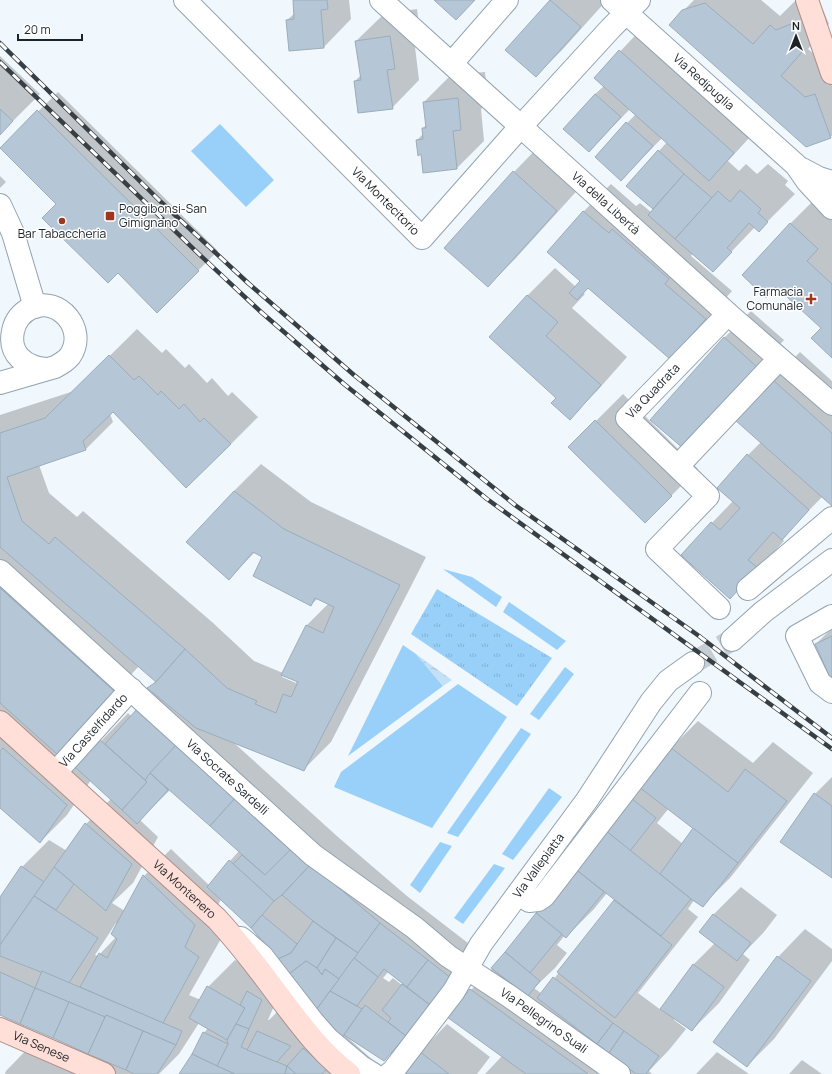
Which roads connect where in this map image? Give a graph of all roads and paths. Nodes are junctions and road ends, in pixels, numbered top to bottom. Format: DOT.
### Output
graph roads {
  1 [pos="185,0"];
  2 [pos="381,0"];
  3 [pos="507,0"];
  4 [pos="807,0"];
  5 [pos="625,4"];
  6 [pos="452,63"];
  7 [pos="832,73"];
  8 [pos="521,127"];
  9 [pos="796,165"];
  10 [pos="832,182"];
  11 [pos="0,205"];
  12 [pos="832,208"];
  13 [pos="35,307"];
  14 [pos="728,314"];
  15 [pos="6,343"];
  16 [pos="779,359"];
  17 [pos="46,369"];
  18 [pos="0,383"];
  19 [pos="830,398"];
  20 [pos="678,466"];
  21 [pos="832,518"];
  22 [pos="832,560"];
  23 [pos="0,571"];
  24 [pos="748,589"];
  25 [pos="719,608"];
  26 [pos="832,616"];
  27 [pos="732,640"];
  28 [pos="693,663"];
  29 [pos="131,689"];
  30 [pos="832,692"];
  31 [pos="700,693"];
  32 [pos="0,722"];
  33 [pos="56,772"];
  34 [pos="519,892"];
  35 [pos="225,927"];
  36 [pos="467,969"];
  37 [pos="0,1029"];
  38 [pos="104,1074"];
  39 [pos="349,1074"];
  40 [pos="373,1074"];
  41 [pos="389,1074"];
  42 [pos="619,1074"];
  1 -- 8 [label="street, Via Montecitorio"];
  2 -- 6 [label="street, Via della Libertà"];
  3 -- 6 [label="street"];
  4 -- 7 [label="main road"];
  5 -- 8 [label="street, Via Montecitorio"];
  5 -- 9 [label="street, Via Redipuglia"];
  6 -- 8 [label="street, Via della Libertà"];
  8 -- 14 [label="street, Via della Libertà"];
  9 -- 10 [label="street, Via Redipuglia"];
  9 -- 12 [label="street, Via Redipuglia"];
  11 -- 13 [label="street"];
  13 -- 15 [label="street"];
  13 -- 17 [label="street"];
  14 -- 16 [label="street, Via della Libertà"];
  14 -- 20 [label="street, Via Quadrata"];
  15 -- 17 [label="street"];
  16 -- 19 [label="street, Via della Libertà"];
  16 -- 20 [label="street"];
  17 -- 18 [label="street"];
  20 -- 25 [label="street, Via Quadrata"];
  21 -- 24 [label="street"];
  22 -- 27 [label="street"];
  23 -- 29 [label="street, Via Socrate Sardelli"];
  26 -- 30 [label="street"];
  28 -- 34 [label="street, Via Vallepiatta"];
  29 -- 33 [label="street, Via Castelfidardo"];
  29 -- 36 [label="street, Via Socrate Sardelli"];
  31 -- 34 [label="street"];
  32 -- 33 [label="main road, Via Montenero"];
  33 -- 35 [label="main road, Via Montenero"];
  34 -- 36 [label="street, Via Vallepiatta"];
  35 -- 39 [label="main road, Via Montenero"];
  35 -- 40 [label="street"];
  36 -- 41 [label="street, Via Vallepiatta"];
  36 -- 42 [label="street, Via Pellegrino Suali"];
  37 -- 38 [label="main road, Via Senese"];
}
